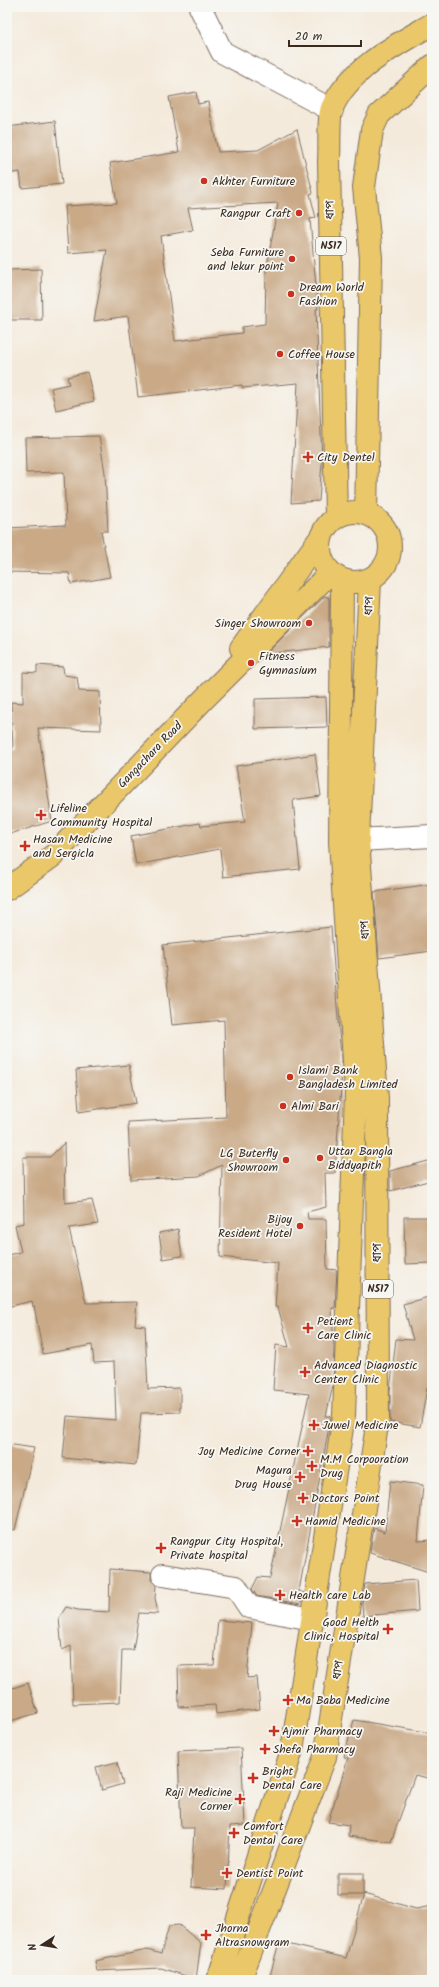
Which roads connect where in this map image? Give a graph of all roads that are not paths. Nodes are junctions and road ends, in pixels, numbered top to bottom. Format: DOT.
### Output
graph roads {
  1 [pos="200,7"];
  2 [pos="432,24"];
  3 [pos="432,66"];
  4 [pos="332,110"];
  5 [pos="366,514"];
  6 [pos="336,517"];
  7 [pos="320,537"];
  8 [pos="336,577"];
  9 [pos="370,580"];
  10 [pos="204,699"];
  11 [pos="432,836"];
  12 [pos="349,840"];
  13 [pos="7,889"];
  14 [pos="163,1575"];
  15 [pos="312,1620"];
  16 [pos="218,1980"];
  17 [pos="240,1980"];
  1 -- 4 [label="street"];
  2 -- 4 [label="main road, ধাপ / N517"];
  3 -- 5 [label="main road"];
  4 -- 6 [label="main road, ধাপ / N517"];
  5 -- 6 [label="main road"];
  5 -- 9 [label="main road, ধাপ"];
  6 -- 7 [label="main road"];
  7 -- 8 [label="main road, ধাপ / N517"];
  7 -- 10 [label="main road, Gangachara Road"];
  8 -- 9 [label="main road, ধাপ"];
  8 -- 10 [label="main road, Gangachara Road"];
  8 -- 12 [label="main road, ধাপ / N517"];
  9 -- 12 [label="main road, ধাপ / N517"];
  10 -- 13 [label="main road, Gangachara Road"];
  11 -- 12 [label="street"];
  12 -- 15 [label="main road, ধাপ / N517"];
  12 -- 17 [label="main road, ধাপ / N517"];
  14 -- 15 [label="street"];
  15 -- 16 [label="main road, ধাপ / N517"];
}
